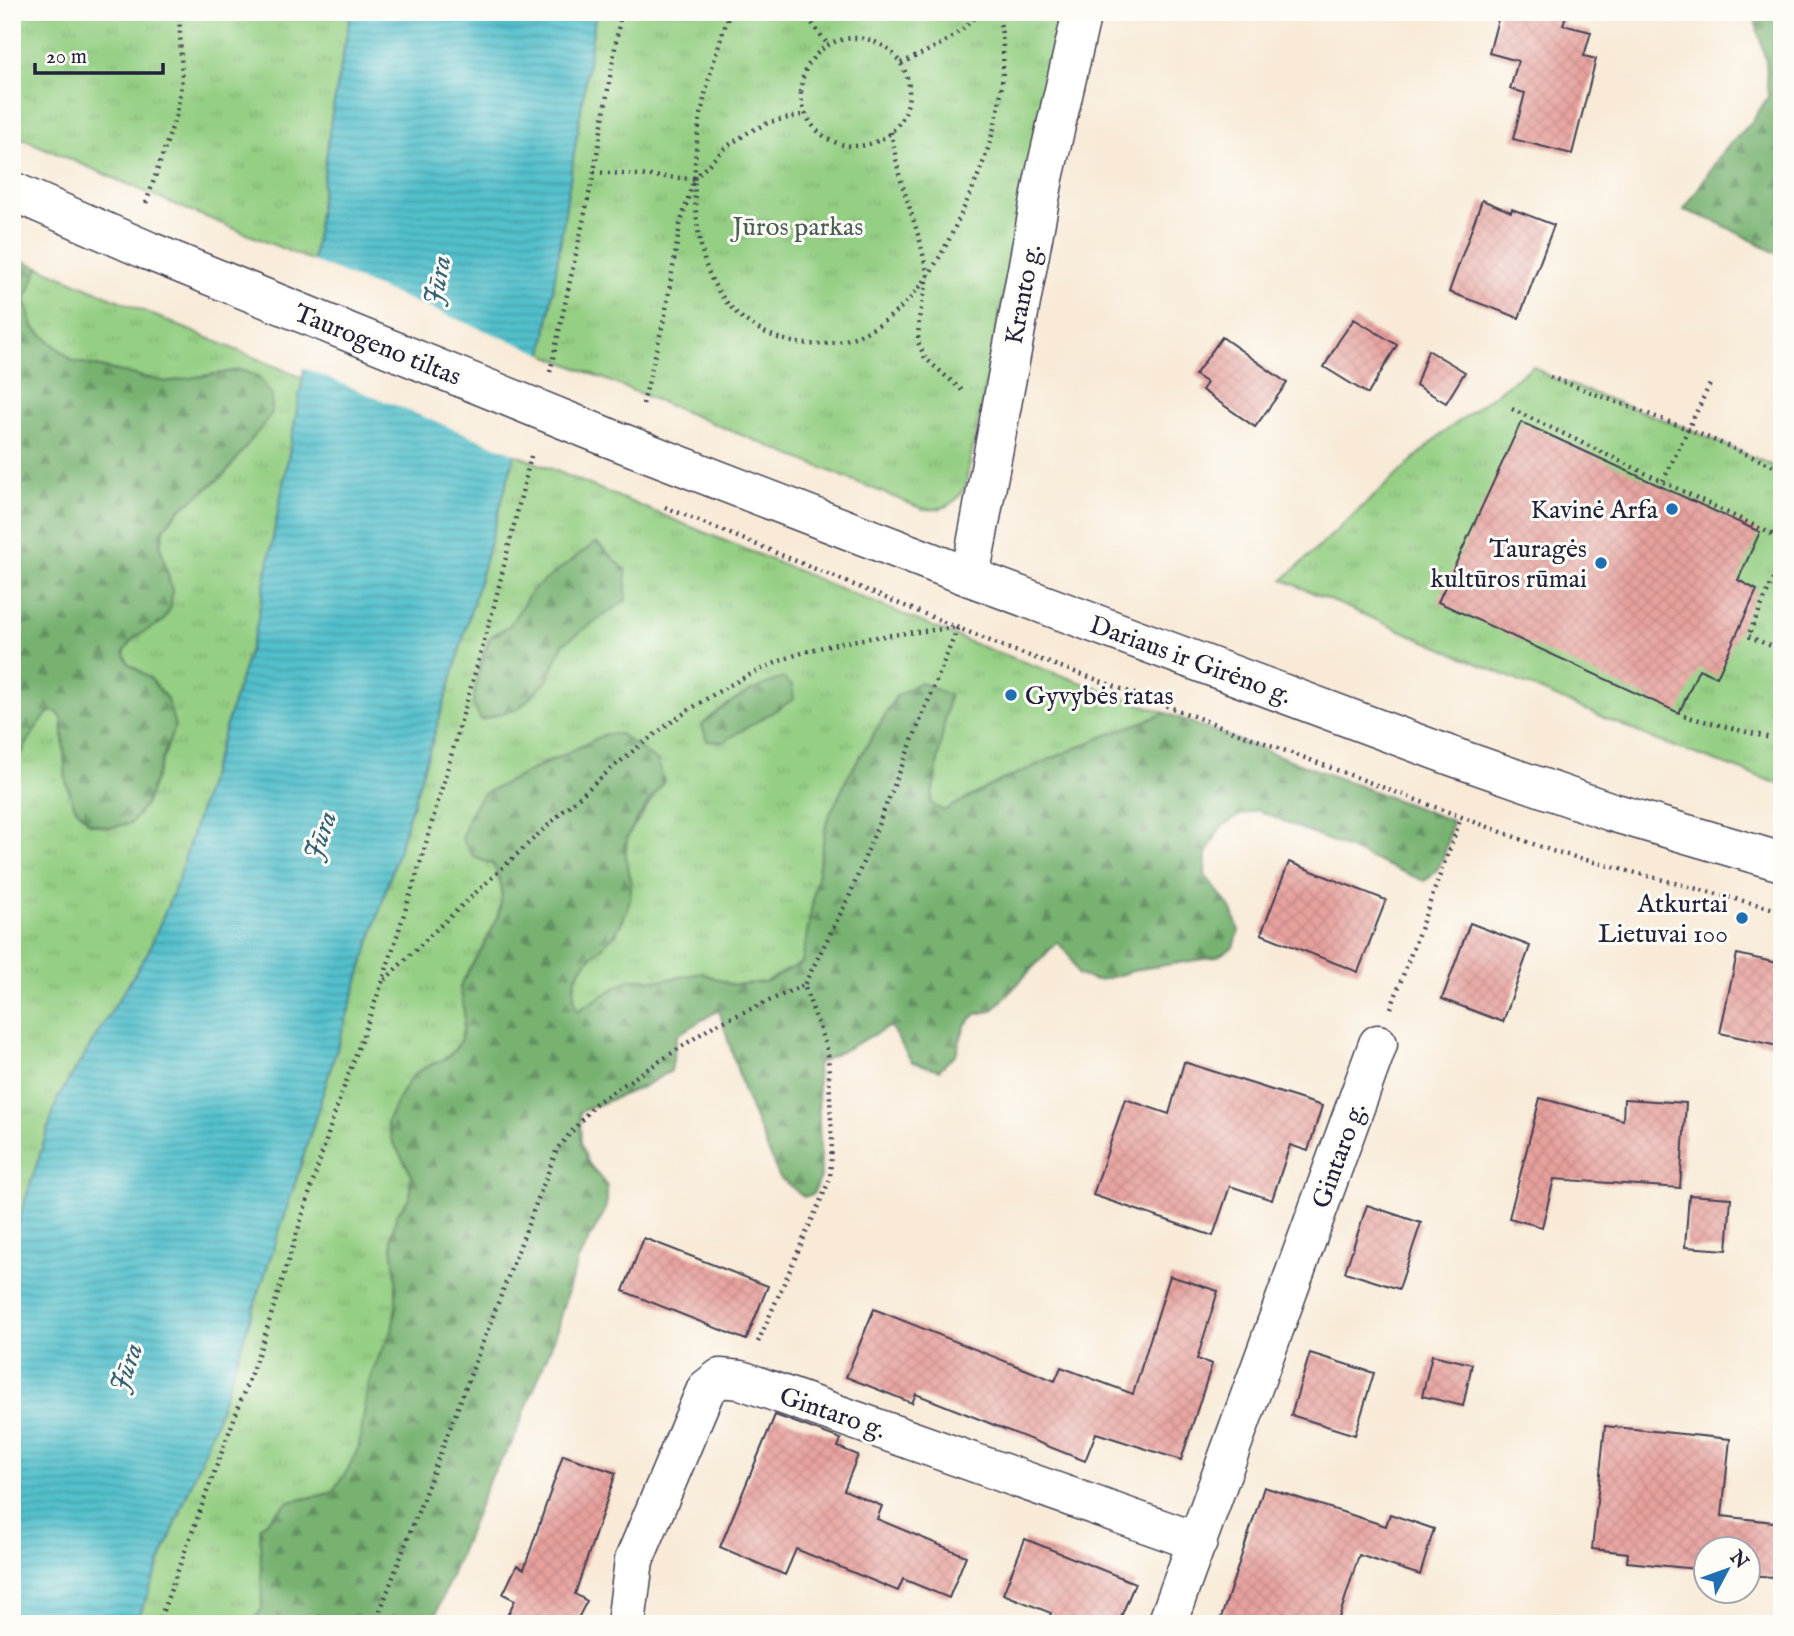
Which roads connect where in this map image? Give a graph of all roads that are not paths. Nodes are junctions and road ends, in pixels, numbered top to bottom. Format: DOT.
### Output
graph roads {
  1 [pos="1082,12"];
  2 [pos="12,191"];
  3 [pos="607,437"];
  4 [pos="970,577"];
  5 [pos="1782,862"];
  6 [pos="1378,1044"];
  7 [pos="1198,1542"];
  8 [pos="626,1624"];
  9 [pos="1167,1624"];
  1 -- 4 [label="main road, Kranto g."];
  2 -- 3 [label="main road, Taurogeno tiltas, bridge"];
  3 -- 4 [label="main road, Dariaus ir Girėno g."];
  4 -- 5 [label="main road, Dariaus ir Girėno g."];
  6 -- 7 [label="main road, Gintaro g."];
  7 -- 8 [label="main road, Gintaro g."];
  7 -- 9 [label="main road, Gintaro g."];
}
